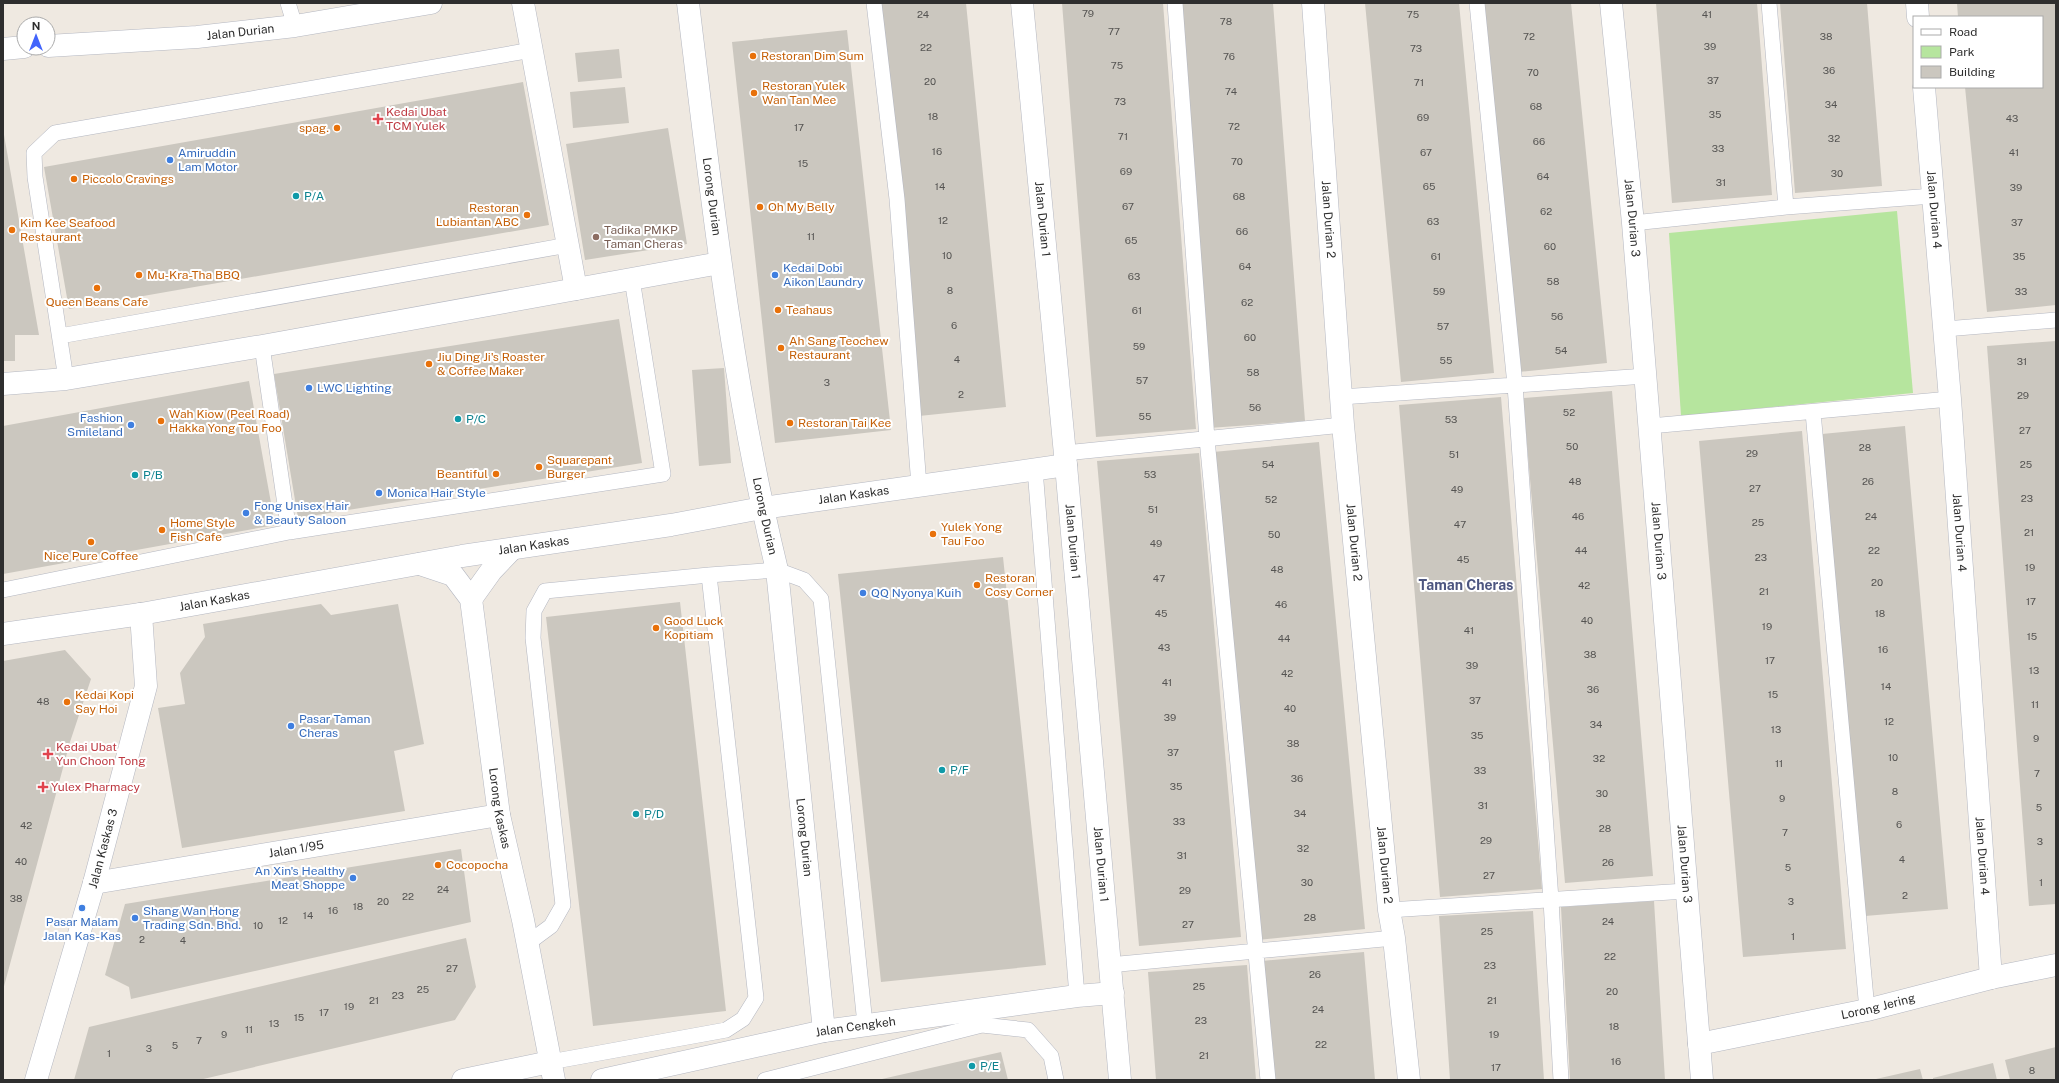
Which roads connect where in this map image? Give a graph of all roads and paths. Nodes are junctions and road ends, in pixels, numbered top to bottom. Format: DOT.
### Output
graph roads {
  1 [pos="288,3"];
  2 [pos="431,3"];
  3 [pos="523,3"];
  4 [pos="688,3"];
  5 [pos="874,3"];
  6 [pos="1022,3"];
  7 [pos="1175,3"];
  8 [pos="1313,3"];
  9 [pos="1477,3"];
  10 [pos="1611,3"];
  11 [pos="1769,3"];
  12 [pos="1917,3"];
  13 [pos="1918,16"];
  14 [pos="295,26"];
  15 [pos="56,46"];
  16 [pos="16,48"];
  17 [pos="3,49"];
  18 [pos="532,50"];
  19 [pos="1924,88"];
  20 [pos="1933,196"];
  21 [pos="1786,207"];
  22 [pos="1633,223"];
  23 [pos="568,245"];
  24 [pos="720,263"];
  25 [pos="632,279"];
  26 [pos="576,289"];
  27 [pos="2056,320"];
  28 [pos="1945,329"];
  29 [pos="60,336"];
  30 [pos="262,346"];
  31 [pos="1646,376"];
  32 [pos="66,379"];
  33 [pos="3,384"];
  34 [pos="1515,385"];
  35 [pos="1341,397"];
  36 [pos="1950,399"];
  37 [pos="1813,412"];
  38 [pos="1343,425"];
  39 [pos="1650,426"];
  40 [pos="1207,439"];
  41 [pos="1065,459"];
  42 [pos="1035,469"];
  43 [pos="919,486"];
  44 [pos="762,508"];
  45 [pos="289,532"];
  46 [pos="512,549"];
  47 [pos="419,564"];
  48 [pos="777,570"];
  49 [pos="709,575"];
  50 [pos="3,590"];
  51 [pos="471,599"];
  52 [pos="140,614"];
  53 [pos="3,634"];
  54 [pos="499,815"];
  55 [pos="94,883"];
  56 [pos="1686,891"];
  57 [pos="1551,900"];
  58 [pos="1389,910"];
  59 [pos="1394,938"];
  60 [pos="528,943"];
  61 [pos="1257,952"];
  62 [pos="1109,965"];
  63 [pos="2056,965"];
  64 [pos="1991,978"];
  65 [pos="1113,993"];
  66 [pos="1077,996"];
  67 [pos="1867,1010"];
  68 [pos="865,1024"];
  69 [pos="824,1031"];
  70 [pos="1699,1044"];
  71 [pos="552,1071"];
  72 [pos="36,1080"];
  73 [pos="463,1080"];
  74 [pos="602,1080"];
  75 [pos="765,1080"];
  76 [pos="1056,1080"];
  77 [pos="1120,1080"];
  78 [pos="1268,1080"];
  79 [pos="1409,1080"];
  80 [pos="1561,1080"];
  81 [pos="1702,1080"];
  1 -- 14 [label="lane"];
  2 -- 14 [label="street, Jalan Durian"];
  3 -- 18 [label="street"];
  4 -- 24 [label="street, Lorong Durian"];
  5 -- 43 [label="lane"];
  6 -- 41 [label="street, Jalan Durian 1"];
  7 -- 40 [label="lane"];
  8 -- 35 [label="street, Jalan Durian 2"];
  9 -- 34 [label="lane"];
  10 -- 22 [label="street, Jalan Durian 3"];
  11 -- 21 [label="lane"];
  12 -- 13 [label="street"];
  14 -- 15 [label="street, Jalan Durian"];
  16 -- 17 [label="street"];
  18 -- 23 [label="street"];
  18 -- 29 [label="lane"];
  19 -- 20 [label="street, Jalan Durian 4"];
  20 -- 21 [label="lane"];
  20 -- 28 [label="street, Jalan Durian 4"];
  21 -- 22 [label="lane"];
  22 -- 31 [label="street, Jalan Durian 3"];
  23 -- 26 [label="street"];
  23 -- 29 [label="lane"];
  24 -- 25 [label="street"];
  24 -- 44 [label="street, Lorong Durian"];
  25 -- 26 [label="street"];
  25 -- 45 [label="lane"];
  26 -- 30 [label="street"];
  27 -- 28 [label="lane"];
  28 -- 36 [label="street, Jalan Durian 4"];
  29 -- 32 [label="lane"];
  30 -- 32 [label="street"];
  30 -- 45 [label="lane"];
  31 -- 34 [label="lane"];
  31 -- 39 [label="street, Jalan Durian 3"];
  32 -- 33 [label="street"];
  34 -- 35 [label="lane"];
  34 -- 57 [label="lane"];
  35 -- 38 [label="street, Jalan Durian 2"];
  36 -- 37 [label="lane"];
  36 -- 64 [label="street, Jalan Durian 4"];
  37 -- 39 [label="lane"];
  37 -- 67 [label="lane"];
  38 -- 40 [label="lane"];
  38 -- 58 [label="street, Jalan Durian 2"];
  39 -- 56 [label="street, Jalan Durian 3"];
  40 -- 41 [label="lane"];
  40 -- 61 [label="lane"];
  41 -- 42 [label="street, Jalan Kaskas"];
  41 -- 62 [label="street, Jalan Durian 1"];
  42 -- 43 [label="street, Jalan Kaskas"];
  42 -- 66 [label="lane"];
  43 -- 44 [label="street, Jalan Kaskas"];
  44 -- 46 [label="street, Jalan Kaskas"];
  44 -- 48 [label="street, Lorong Durian"];
  45 -- 50 [label="lane"];
  46 -- 47 [label="street, Jalan Kaskas"];
  46 -- 51 [label="street"];
  47 -- 51 [label="street"];
  47 -- 52 [label="street, Jalan Kaskas"];
  48 -- 49 [label="lane"];
  48 -- 68 [label="lane"];
  48 -- 69 [label="street, Lorong Durian"];
  49 -- 60 [label="lane"];
  49 -- 71 [label="lane"];
  51 -- 54 [label="street, Lorong Kaskas"];
  52 -- 53 [label="street, Jalan Kaskas"];
  52 -- 55 [label="street, Jalan Kaskas 3"];
  54 -- 55 [label="street, Jalan 1/95"];
  54 -- 60 [label="street, Lorong Kaskas"];
  55 -- 72 [label="street, Jalan Kaskas 3"];
  56 -- 57 [label="lane"];
  56 -- 70 [label="street, Jalan Durian 3"];
  57 -- 58 [label="lane"];
  57 -- 80 [label="lane"];
  58 -- 59 [label="street, Jalan Durian 2"];
  59 -- 61 [label="lane"];
  59 -- 79 [label="street, Jalan Durian 2"];
  60 -- 71 [label="street, Lorong Kaskas"];
  61 -- 62 [label="lane"];
  61 -- 78 [label="lane"];
  62 -- 65 [label="street, Jalan Durian 1"];
  63 -- 64 [label="street, Lorong Jering"];
  64 -- 67 [label="street, Lorong Jering"];
  65 -- 66 [label="street, Jalan Cengkeh"];
  65 -- 77 [label="street, Jalan Durian 1"];
  66 -- 68 [label="street, Jalan Cengkeh"];
  67 -- 70 [label="street, Lorong Jering"];
  68 -- 69 [label="street, Jalan Cengkeh"];
  69 -- 74 [label="street, Jalan Cengkeh"];
  70 -- 81 [label="street, Jalan Durian 3"];
  71 -- 73 [label="street"];
  75 -- 76 [label="lane"];
}
